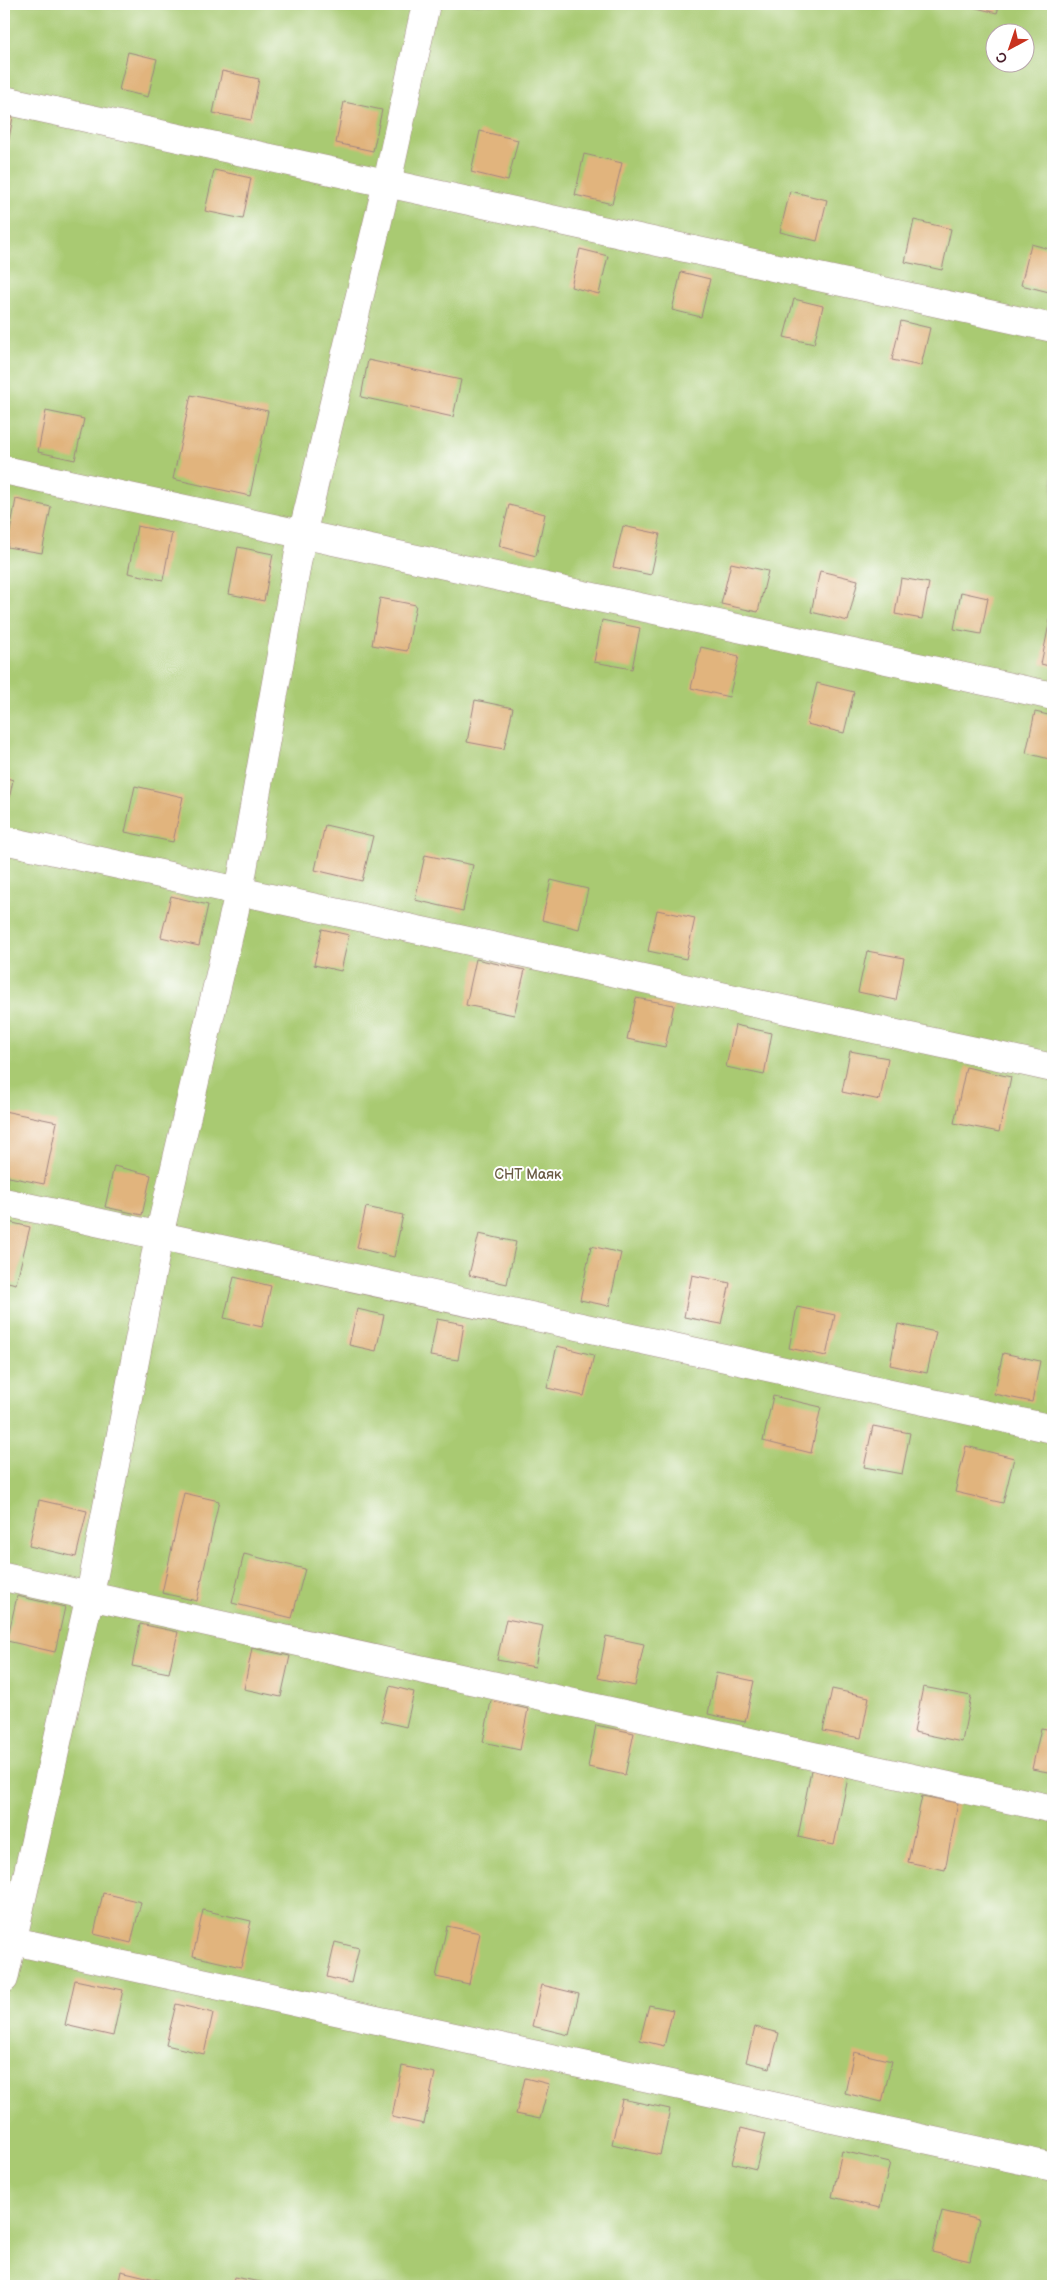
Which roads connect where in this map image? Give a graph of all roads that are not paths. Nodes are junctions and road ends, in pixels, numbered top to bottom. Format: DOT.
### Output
graph roads {
  1 [pos="426,4"];
  2 [pos="4,100"];
  3 [pos="387,183"];
  4 [pos="1053,328"];
  5 [pos="4,470"];
  6 [pos="302,535"];
  7 [pos="1053,696"];
  8 [pos="4,840"];
  9 [pos="239,892"];
  10 [pos="1053,1068"];
  11 [pos="4,1202"];
  12 [pos="159,1236"];
  13 [pos="1053,1429"];
  14 [pos="4,1577"];
  15 [pos="90,1595"];
  16 [pos="1053,1809"];
  17 [pos="8,1940"];
  18 [pos="4,1979"];
  19 [pos="1053,2167"];
  1 -- 3 [label="street"];
  2 -- 3 [label="street"];
  3 -- 4 [label="street"];
  3 -- 6 [label="street"];
  5 -- 6 [label="street"];
  6 -- 7 [label="street"];
  6 -- 9 [label="street"];
  8 -- 9 [label="street"];
  9 -- 10 [label="street"];
  9 -- 12 [label="street"];
  11 -- 12 [label="street"];
  12 -- 13 [label="street"];
  12 -- 15 [label="street"];
  14 -- 15 [label="street"];
  15 -- 16 [label="street"];
  15 -- 17 [label="street"];
  17 -- 18 [label="street"];
  17 -- 19 [label="street"];
}
